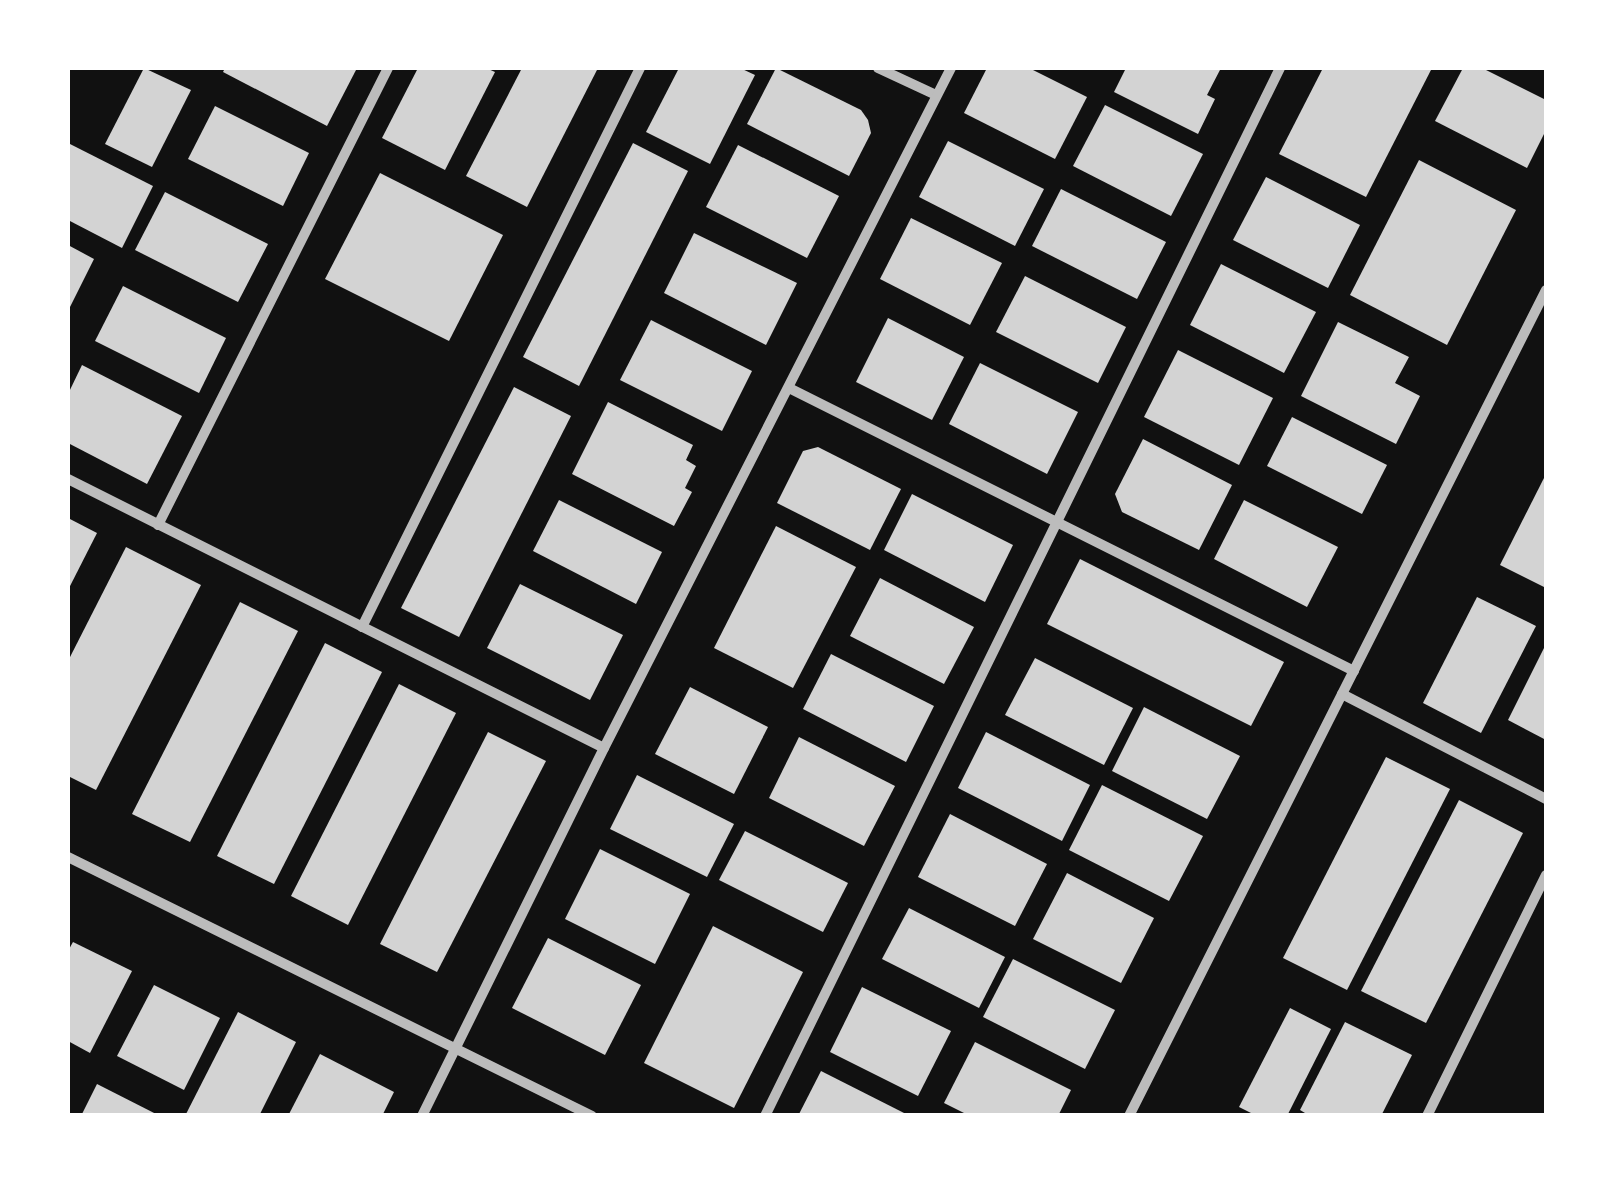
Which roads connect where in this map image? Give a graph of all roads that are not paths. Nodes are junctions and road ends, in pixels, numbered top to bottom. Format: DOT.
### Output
graph roads {
  1 [pos="388,68"];
  2 [pos="640,68"];
  3 [pos="878,68"];
  4 [pos="951,68"];
  5 [pos="1280,68"];
  6 [pos="936,96"];
  7 [pos="1546,290"];
  8 [pos="789,388"];
  9 [pos="68,478"];
  10 [pos="1058,521"];
  11 [pos="158,525"];
  12 [pos="362,627"];
  13 [pos="1354,670"];
  14 [pos="1342,694"];
  15 [pos="604,748"];
  16 [pos="1546,799"];
  17 [pos="68,857"];
  18 [pos="1546,875"];
  19 [pos="456,1050"];
  20 [pos="422,1116"];
  21 [pos="592,1116"];
  22 [pos="765,1116"];
  23 [pos="1128,1116"];
  24 [pos="1427,1116"];
  1 -- 11 [label="street"];
  2 -- 12 [label="street"];
  3 -- 6 [label="street"];
  4 -- 6 [label="street"];
  5 -- 10 [label="street"];
  6 -- 8 [label="street"];
  7 -- 13 [label="street"];
  8 -- 10 [label="street"];
  8 -- 15 [label="street"];
  9 -- 11 [label="street"];
  10 -- 13 [label="street"];
  10 -- 22 [label="street"];
  11 -- 12 [label="street"];
  12 -- 15 [label="street"];
  13 -- 14 [label="street"];
  14 -- 16 [label="street"];
  14 -- 23 [label="street"];
  15 -- 19 [label="street"];
  17 -- 19 [label="street"];
  18 -- 24 [label="street"];
  19 -- 20 [label="street"];
  19 -- 21 [label="street"];
}
